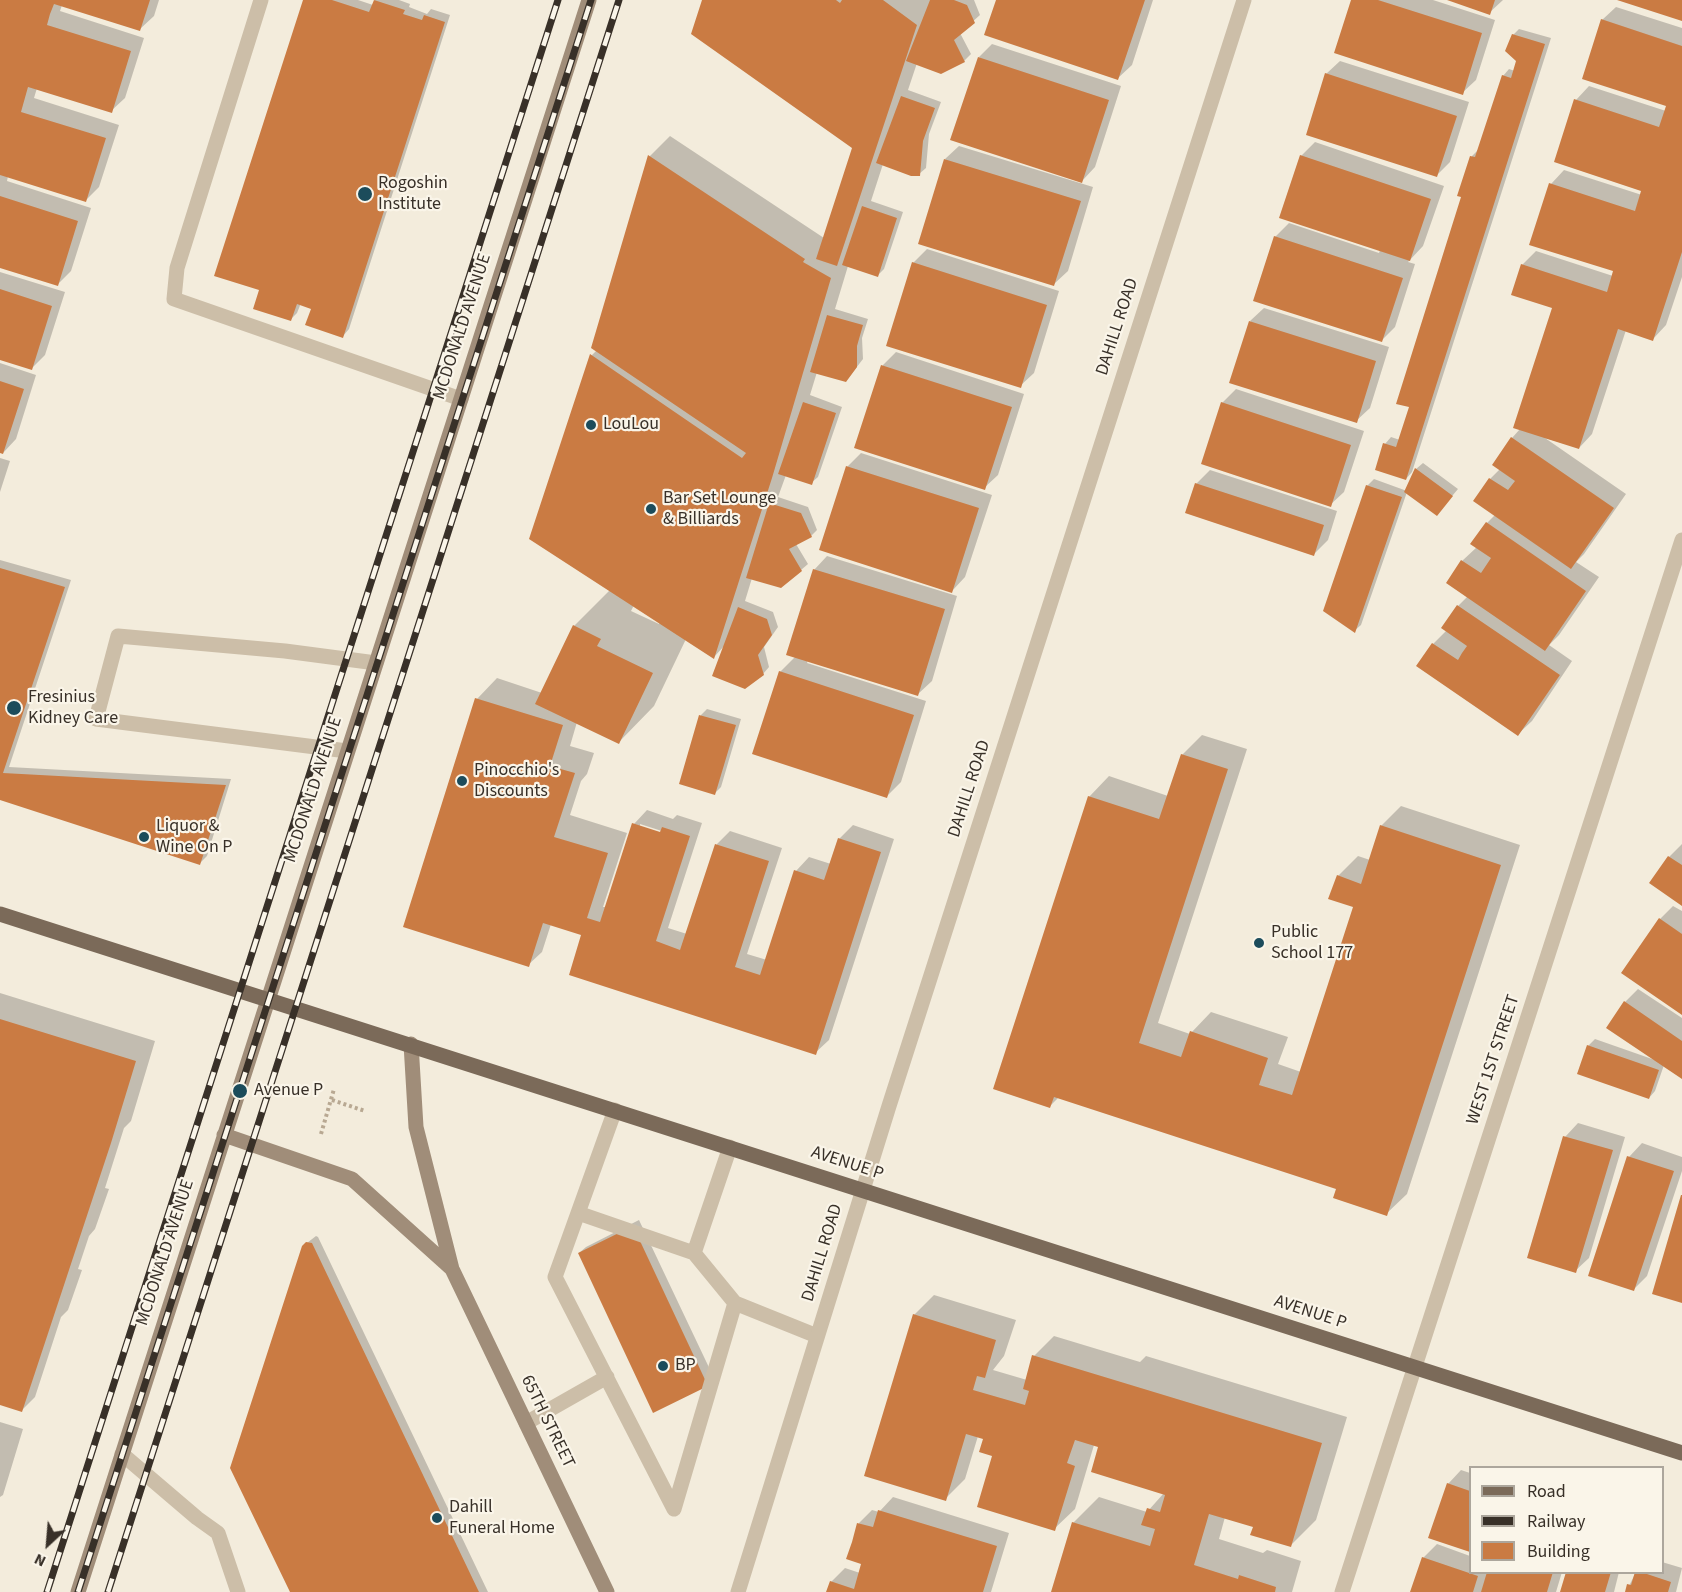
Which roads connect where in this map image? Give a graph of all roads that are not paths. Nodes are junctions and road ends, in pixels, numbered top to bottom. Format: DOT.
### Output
graph roads {
  1 [pos="261,0"];
  2 [pos="589,0"];
  3 [pos="1244,0"];
  4 [pos="461,399"];
  5 [pos="1682,540"];
  6 [pos="376,663"];
  7 [pos="347,751"];
  8 [pos="0,914"];
  9 [pos="268,999"];
  10 [pos="411,1044"];
  11 [pos="615,1110"];
  12 [pos="224,1135"];
  13 [pos="730,1147"];
  14 [pos="863,1190"];
  15 [pos="578,1213"];
  16 [pos="694,1253"];
  17 [pos="453,1269"];
  18 [pos="735,1303"];
  19 [pos="817,1336"];
  20 [pos="1416,1368"];
  21 [pos="607,1377"];
  22 [pos="526,1423"];
  23 [pos="1682,1453"];
  24 [pos="122,1454"];
  25 [pos="78,1592"];
  26 [pos="238,1592"];
  27 [pos="607,1592"];
  28 [pos="738,1592"];
  29 [pos="1342,1592"];
  1 -- 4 [label="street"];
  2 -- 4 [label="main road, MCDONALD AVENUE"];
  3 -- 14 [label="street, DAHILL ROAD"];
  4 -- 6 [label="main road, MCDONALD AVENUE"];
  5 -- 20 [label="street, WEST 1ST STREET"];
  6 -- 7 [label="main road, MCDONALD AVENUE"];
  6 -- 7 [label="street"];
  7 -- 9 [label="main road, MCDONALD AVENUE"];
  8 -- 9 [label="main road, AVENUE P"];
  9 -- 10 [label="main road, AVENUE P"];
  9 -- 12 [label="main road, MCDONALD AVENUE"];
  10 -- 11 [label="main road, AVENUE P"];
  10 -- 17 [label="main road, 65TH STREET"];
  11 -- 13 [label="main road, AVENUE P"];
  11 -- 15 [label="street"];
  12 -- 17 [label="main road, 65TH STREET"];
  12 -- 24 [label="main road, MCDONALD AVENUE"];
  13 -- 14 [label="main road, AVENUE P"];
  13 -- 16 [label="street"];
  14 -- 19 [label="street, DAHILL ROAD"];
  14 -- 20 [label="main road, AVENUE P"];
  15 -- 16 [label="street"];
  15 -- 21 [label="street"];
  16 -- 18 [label="street"];
  17 -- 22 [label="main road, 65TH STREET"];
  18 -- 19 [label="street"];
  18 -- 21 [label="street"];
  19 -- 28 [label="street, DAHILL ROAD"];
  20 -- 23 [label="main road, AVENUE P"];
  20 -- 29 [label="street, WEST 1ST STREET"];
  21 -- 22 [label="street"];
  22 -- 27 [label="main road, 65TH STREET"];
  24 -- 25 [label="main road, MCDONALD AVENUE"];
  24 -- 26 [label="street"];
}
